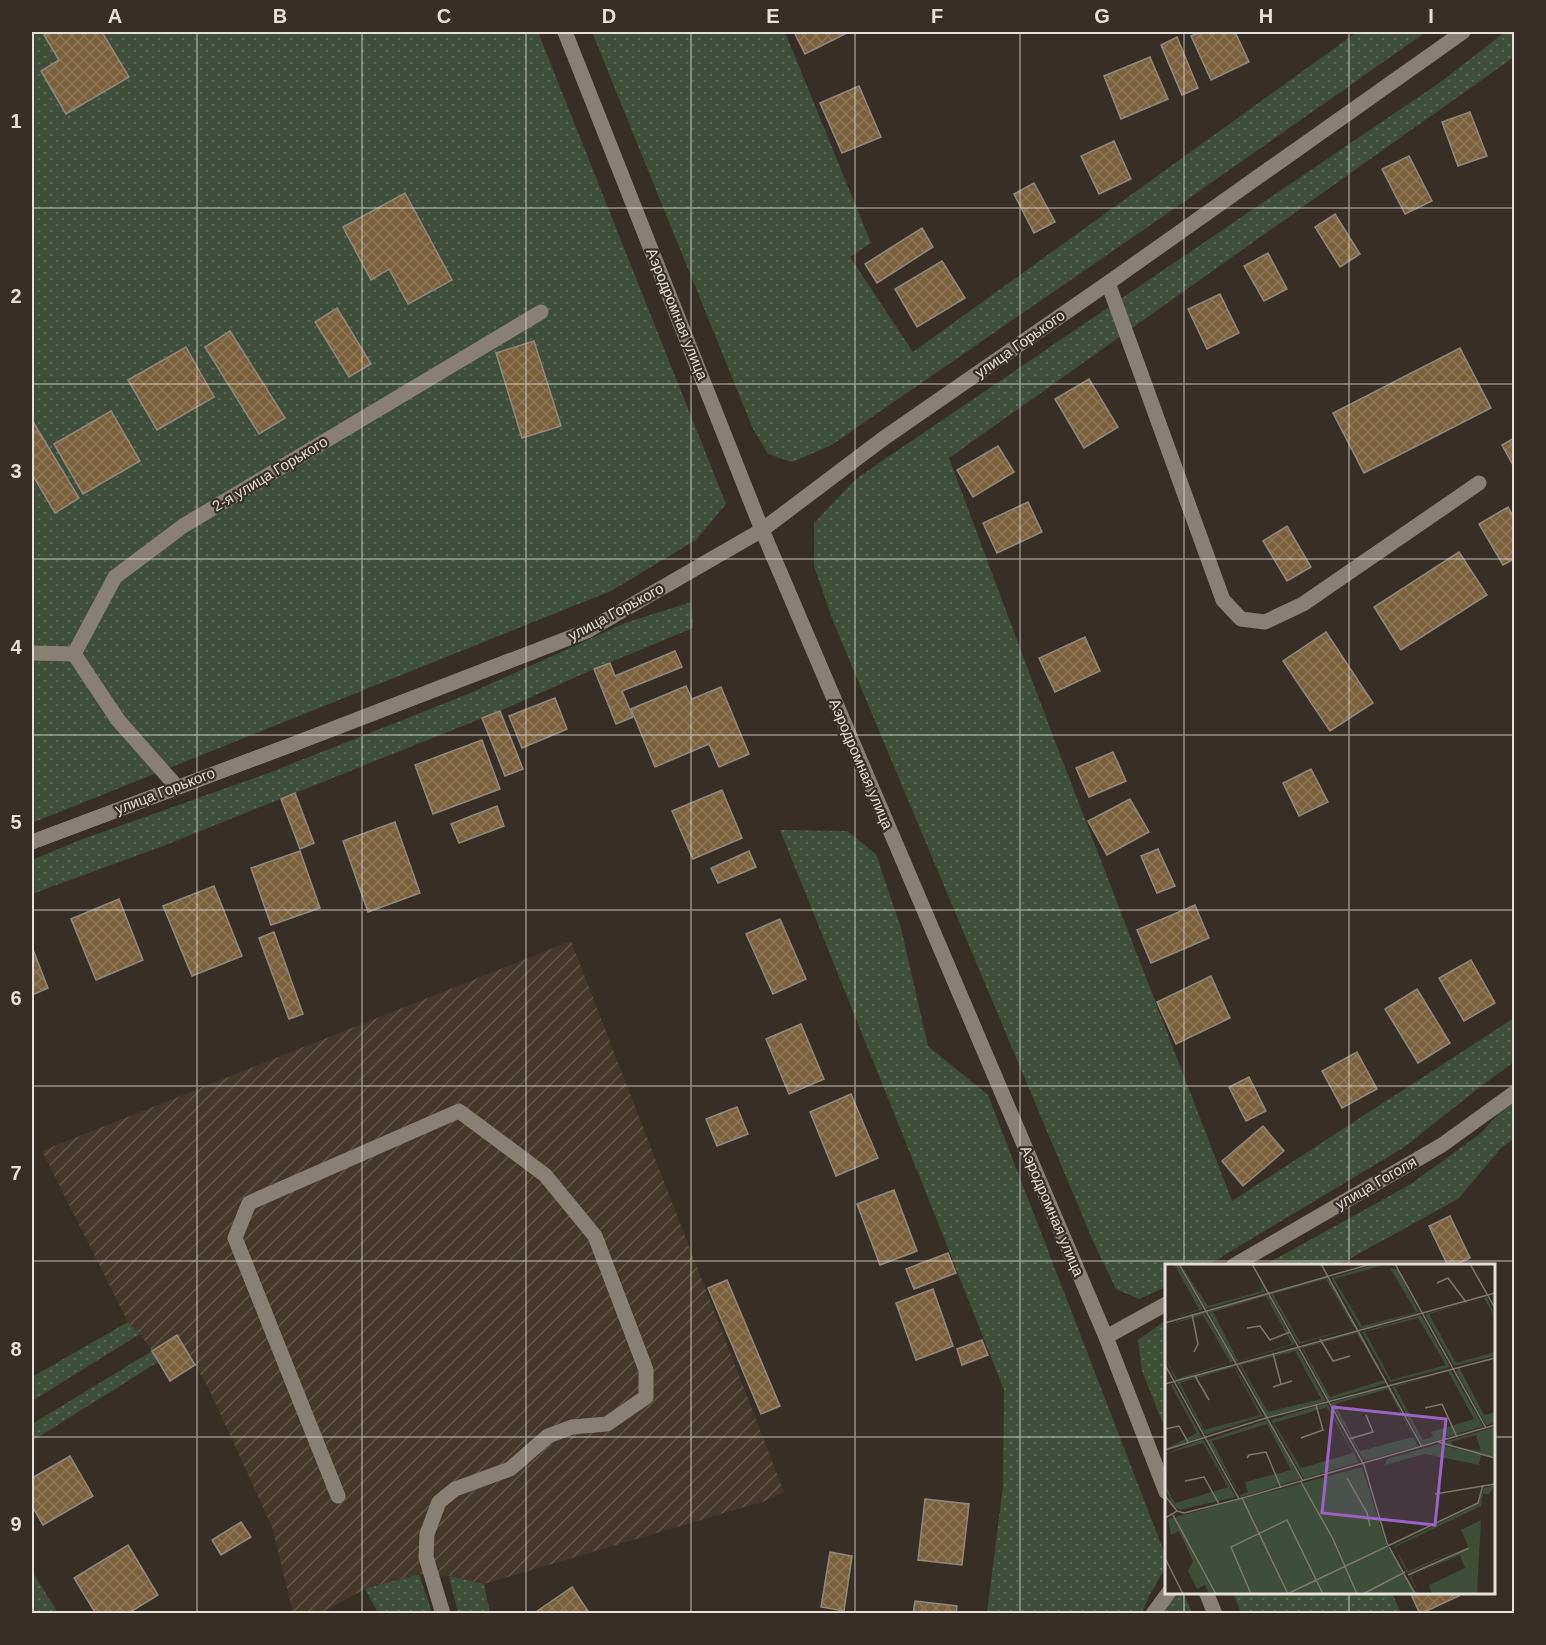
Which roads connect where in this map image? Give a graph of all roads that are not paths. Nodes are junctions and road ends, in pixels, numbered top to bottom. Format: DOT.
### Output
graph roads {
  1 [pos="565,32"];
  2 [pos="1463,32"];
  3 [pos="1108,283"];
  4 [pos="541,312"];
  5 [pos="1479,483"];
  6 [pos="762,530"];
  7 [pos="32,653"];
  8 [pos="74,654"];
  9 [pos="177,787"];
  10 [pos="32,842"];
  11 [pos="1515,1093"];
  12 [pos="1236,1264"];
  13 [pos="1165,1305"];
  14 [pos="1106,1337"];
  15 [pos="1165,1487"];
  16 [pos="338,1496"];
  17 [pos="1168,1594"];
  18 [pos="1206,1594"];
  19 [pos="441,1606"];
  20 [pos="1153,1614"];
  21 [pos="1215,1614"];
  1 -- 6 [label="street, Аэродромная улица"];
  2 -- 3 [label="street, улица Горького"];
  3 -- 5 [label="street"];
  3 -- 6 [label="street, улица Горького"];
  4 -- 8 [label="street, 2-я улица Горького"];
  6 -- 9 [label="street, улица Горького"];
  6 -- 14 [label="street, Аэродромная улица"];
  7 -- 8 [label="street"];
  8 -- 9 [label="street"];
  9 -- 10 [label="street, улица Горького"];
  11 -- 12 [label="street, улица Гоголя"];
  13 -- 14 [label="street"];
  14 -- 15 [label="street, Аэродромная улица"];
  16 -- 19 [label="street"];
  17 -- 20 [label="street"];
  18 -- 21 [label="street"];
}
